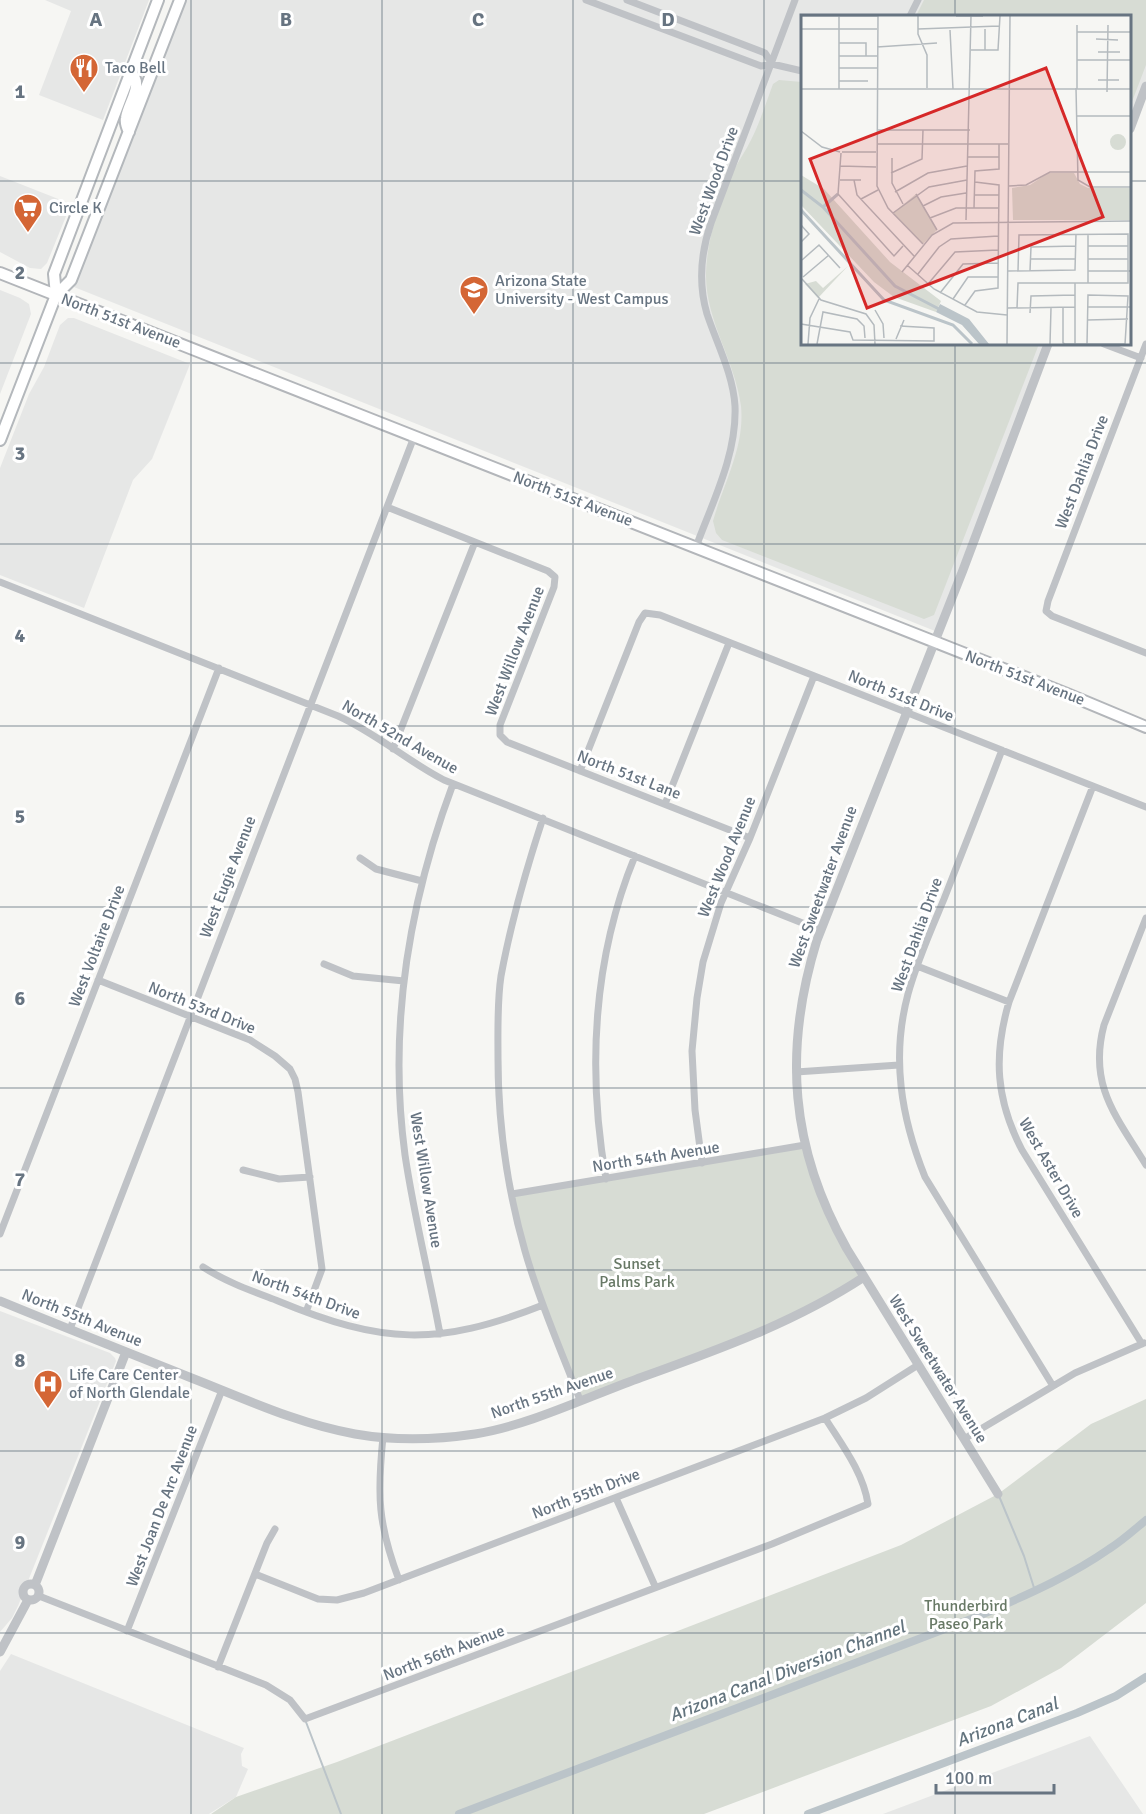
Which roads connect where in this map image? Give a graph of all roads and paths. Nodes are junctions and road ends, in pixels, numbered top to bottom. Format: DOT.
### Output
graph roads {
  1 [pos="158,0"];
  2 [pos="179,0"];
  3 [pos="586,0"];
  4 [pos="627,0"];
  5 [pos="795,0"];
  6 [pos="918,0"];
  7 [pos="910,15"];
  8 [pos="772,64"];
  9 [pos="801,71"];
  10 [pos="130,72"];
  11 [pos="1146,86"];
  12 [pos="1131,126"];
  13 [pos="129,132"];
  14 [pos="0,273"];
  15 [pos="56,295"];
  16 [pos="1146,344"];
  17 [pos="1048,345"];
  18 [pos="1107,345"];
  19 [pos="1140,358"];
  20 [pos="414,437"];
  21 [pos="0,440"];
  22 [pos="387,507"];
  23 [pos="475,542"];
  24 [pos="696,547"];
  25 [pos="0,582"];
  26 [pos="934,642"];
  27 [pos="729,643"];
  28 [pos="1146,653"];
  29 [pos="219,668"];
  30 [pos="814,676"];
  31 [pos="310,704"];
  32 [pos="907,713"];
  33 [pos="1146,727"];
  34 [pos="500,735"];
  35 [pos="393,749"];
  36 [pos="1002,750"];
  37 [pos="580,771"];
  38 [pos="453,784"];
  39 [pos="1094,786"];
  40 [pos="665,804"];
  41 [pos="1146,807"];
  42 [pos="543,818"];
  43 [pos="750,838"];
  44 [pos="635,856"];
  45 [pos="360,858"];
  46 [pos="422,881"];
  47 [pos="725,891"];
  48 [pos="1146,918"];
  49 [pos="820,930"];
  50 [pos="324,964"];
  51 [pos="917,966"];
  52 [pos="98,981"];
  53 [pos="404,981"];
  54 [pos="1009,1002"];
  55 [pos="190,1016"];
  56 [pos="899,1065"];
  57 [pos="796,1072"];
  58 [pos="805,1144"];
  59 [pos="702,1163"];
  60 [pos="1146,1165"];
  61 [pos="243,1170"];
  62 [pos="310,1177"];
  63 [pos="606,1179"];
  64 [pos="512,1194"];
  65 [pos="0,1234"];
  66 [pos="203,1267"];
  67 [pos="864,1276"];
  68 [pos="0,1301"];
  69 [pos="543,1305"];
  70 [pos="306,1312"];
  71 [pos="70,1329"];
  72 [pos="440,1334"];
  73 [pos="1144,1344"];
  74 [pos="126,1352"];
  75 [pos="918,1365"];
  76 [pos="1053,1386"];
  77 [pos="222,1390"];
  78 [pos="580,1400"];
  79 [pos="825,1418"];
  80 [pos="383,1437"];
  81 [pos="964,1439"];
  82 [pos="998,1494"];
  83 [pos="616,1498"];
  84 [pos="275,1529"];
  85 [pos="255,1574"];
  86 [pos="399,1580"];
  87 [pos="35,1585"];
  88 [pos="656,1586"];
  89 [pos="39,1596"];
  90 [pos="28,1600"];
  91 [pos="127,1631"];
  92 [pos="0,1652"];
  93 [pos="218,1667"];
  1 -- 10 [label="main road"];
  2 -- 13 [label="main road"];
  3 -- 8 [label="street"];
  4 -- 8 [label="street"];
  5 -- 8 [label="street, West Wood Drive"];
  6 -- 7 [label="street"];
  8 -- 9 [label="street"];
  8 -- 24 [label="street, West Wood Drive"];
  10 -- 13 [label="main road"];
  10 -- 15 [label="main road"];
  11 -- 12 [label="street"];
  13 -- 15 [label="main road"];
  14 -- 15 [label="main road, North 51st Avenue"];
  15 -- 20 [label="main road, North 51st Avenue"];
  15 -- 21 [label="main road"];
  16 -- 19 [label="street, West Dahlia Drive"];
  17 -- 26 [label="street, West Sweetwater Avenue"];
  18 -- 19 [label="street"];
  19 -- 28 [label="street, West Dahlia Drive"];
  20 -- 22 [label="street, West Eugie Avenue"];
  20 -- 24 [label="main road, North 51st Avenue"];
  22 -- 23 [label="street"];
  22 -- 31 [label="street, West Eugie Avenue"];
  23 -- 34 [label="street, West Willow Avenue"];
  23 -- 35 [label="street"];
  24 -- 26 [label="main road, North 51st Avenue"];
  25 -- 29 [label="street, North 52nd Avenue"];
  26 -- 32 [label="street, West Sweetwater Avenue"];
  26 -- 33 [label="main road, North 51st Avenue"];
  27 -- 30 [label="street, North 51st Drive"];
  27 -- 37 [label="street, North 51st Drive"];
  27 -- 40 [label="street"];
  29 -- 31 [label="street, North 52nd Avenue"];
  29 -- 52 [label="street, West Voltaire Drive"];
  30 -- 32 [label="street, North 51st Drive"];
  30 -- 43 [label="street, West Wood Avenue"];
  31 -- 35 [label="street, North 52nd Avenue"];
  31 -- 55 [label="street, West Eugie Avenue"];
  32 -- 36 [label="street, North 51st Drive"];
  32 -- 49 [label="street, West Sweetwater Avenue"];
  34 -- 37 [label="street, North 51st Lane"];
  35 -- 38 [label="street, North 52nd Avenue"];
  36 -- 39 [label="street, North 51st Drive"];
  36 -- 51 [label="street, West Dahlia Drive"];
  37 -- 40 [label="street, North 51st Lane"];
  38 -- 42 [label="street, North 52nd Avenue"];
  38 -- 46 [label="street, West Willow Avenue"];
  39 -- 41 [label="street, North 51st Drive"];
  39 -- 54 [label="street, West Aster Drive"];
  40 -- 43 [label="street, North 51st Lane"];
  42 -- 44 [label="street, North 52nd Avenue"];
  42 -- 64 [label="street"];
  43 -- 47 [label="street, West Wood Avenue"];
  44 -- 47 [label="street, North 52nd Avenue"];
  44 -- 63 [label="street"];
  45 -- 46 [label="street"];
  46 -- 53 [label="street, West Willow Avenue"];
  47 -- 49 [label="street, North 52nd Avenue"];
  47 -- 59 [label="street, West Wood Avenue"];
  48 -- 60 [label="street"];
  49 -- 57 [label="street, West Sweetwater Avenue"];
  50 -- 53 [label="street"];
  51 -- 54 [label="street"];
  51 -- 56 [label="street, West Dahlia Drive"];
  52 -- 55 [label="street, North 53rd Drive"];
  52 -- 65 [label="street, West Voltaire Drive"];
  53 -- 72 [label="street, West Willow Avenue"];
  54 -- 73 [label="street, West Aster Drive"];
  55 -- 62 [label="street, North 53rd Drive"];
  55 -- 71 [label="street, West Eugie Avenue"];
  56 -- 57 [label="street"];
  56 -- 76 [label="street, West Dahlia Drive"];
  57 -- 58 [label="street, West Sweetwater Avenue"];
  58 -- 59 [label="street, North 54th Avenue"];
  58 -- 67 [label="street, West Sweetwater Avenue"];
  59 -- 63 [label="street, North 54th Avenue"];
  61 -- 62 [label="street"];
  62 -- 70 [label="street"];
  63 -- 64 [label="street, North 54th Avenue"];
  64 -- 69 [label="street"];
  66 -- 70 [label="street, North 54th Drive"];
  67 -- 75 [label="street, West Sweetwater Avenue"];
  67 -- 78 [label="street, North 55th Avenue"];
  68 -- 71 [label="street, North 55th Avenue"];
  69 -- 72 [label="street, North 54th Drive"];
  69 -- 78 [label="street"];
  70 -- 72 [label="street, North 54th Drive"];
  71 -- 74 [label="street, North 55th Avenue"];
  73 -- 76 [label="street"];
  74 -- 77 [label="street, North 55th Avenue"];
  74 -- 87 [label="street"];
  75 -- 79 [label="street, North 55th Drive"];
  75 -- 81 [label="street, West Sweetwater Avenue"];
  76 -- 81 [label="street"];
  77 -- 80 [label="street, North 55th Avenue"];
  77 -- 91 [label="street, West Joan De Arc Avenue"];
  78 -- 80 [label="street, North 55th Avenue"];
  79 -- 83 [label="street, North 55th Drive"];
  79 -- 88 [label="street, North 56th Avenue"];
  80 -- 86 [label="street"];
  81 -- 82 [label="street, West Sweetwater Avenue"];
  83 -- 86 [label="street, North 55th Drive"];
  83 -- 88 [label="street"];
  84 -- 85 [label="street"];
  85 -- 86 [label="street, North 55th Drive"];
  85 -- 93 [label="street"];
  87 -- 89 [label="street"];
  87 -- 90 [label="street"];
  88 -- 93 [label="street, North 56th Avenue"];
  89 -- 90 [label="street"];
  89 -- 91 [label="street, North 56th Avenue"];
  90 -- 92 [label="street"];
  91 -- 93 [label="street, North 56th Avenue"];
}
